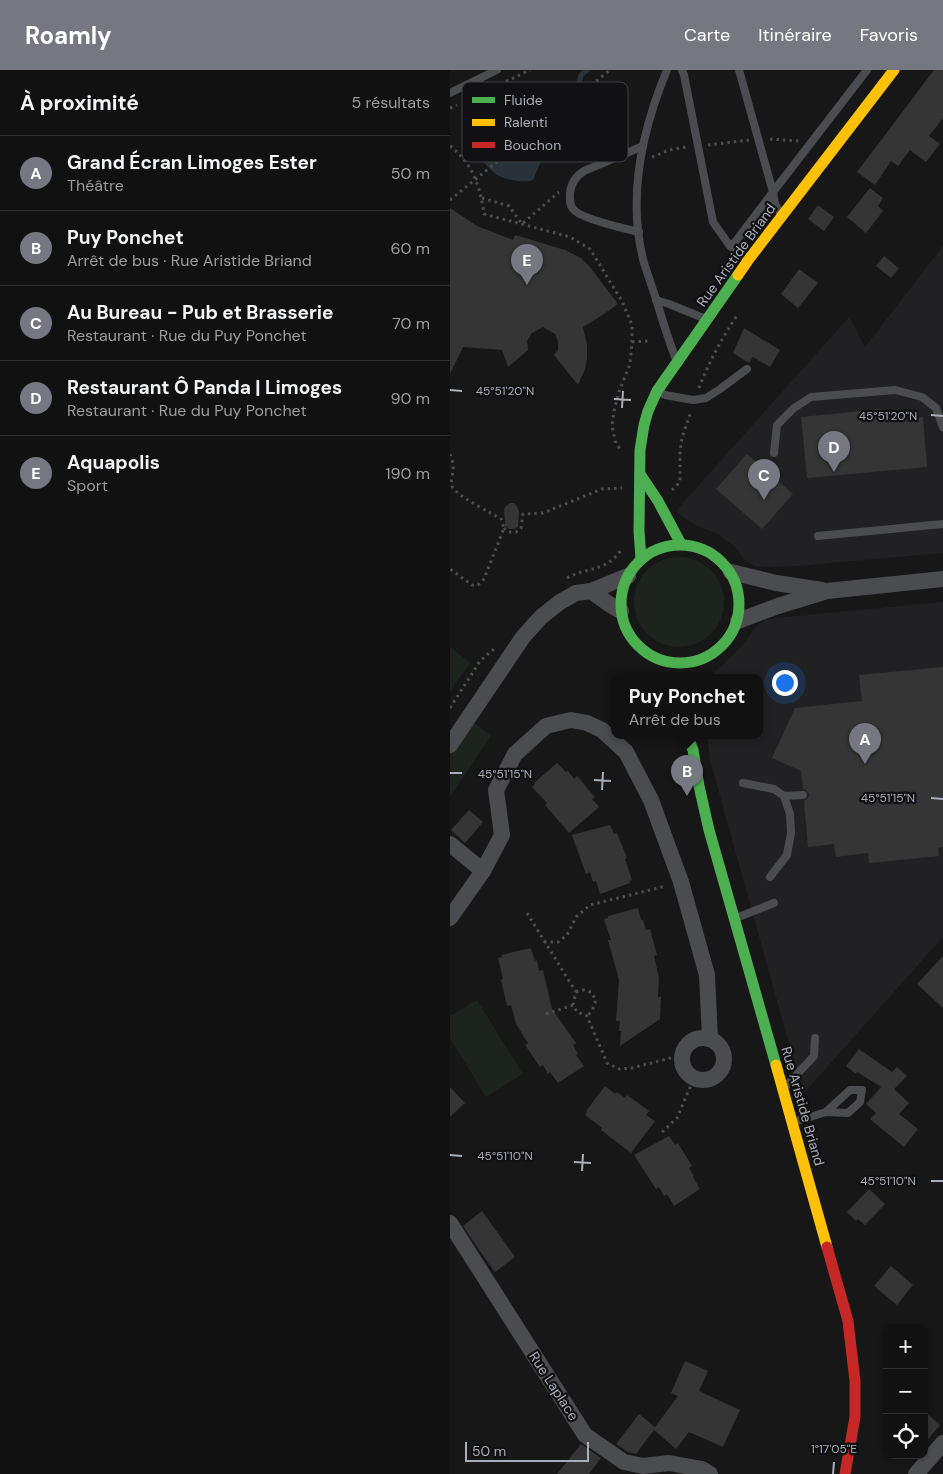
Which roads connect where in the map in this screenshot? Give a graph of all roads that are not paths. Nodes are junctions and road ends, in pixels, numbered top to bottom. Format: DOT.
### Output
graph roads {
  1 [pos="496,70"];
  2 [pos="667,70"];
  3 [pos="682,70"];
  4 [pos="738,70"];
  5 [pos="867,70"];
  6 [pos="894,70"];
  7 [pos="472,82"];
  8 [pos="462,87"];
  9 [pos="450,93"];
  10 [pos="642,146"];
  11 [pos="628,152"];
  12 [pos="607,162"];
  13 [pos="773,192"];
  14 [pos="782,216"];
  15 [pos="639,232"];
  16 [pos="730,246"];
  17 [pos="749,259"];
  18 [pos="656,300"];
  19 [pos="708,320"];
  20 [pos="677,361"];
  21 [pos="747,369"];
  22 [pos="657,391"];
  23 [pos="943,426"];
  24 [pos="774,453"];
  25 [pos="640,474"];
  26 [pos="943,524"];
  27 [pos="818,536"];
  28 [pos="681,544"];
  29 [pos="641,559"];
  30 [pos="731,572"];
  31 [pos="628,576"];
  32 [pos="943,579"];
  33 [pos="590,591"];
  34 [pos="827,591"];
  35 [pos="621,611"];
  36 [pos="738,621"];
  37 [pos="703,659"];
  38 [pos="665,661"];
  39 [pos="701,671"];
  40 [pos="668,674"];
  41 [pos="611,738"];
  42 [pos="612,739"];
  43 [pos="689,739"];
  44 [pos="694,739"];
  45 [pos="450,745"];
  46 [pos="693,750"];
  47 [pos="743,783"];
  48 [pos="803,794"];
  49 [pos="784,796"];
  50 [pos="450,844"];
  51 [pos="483,871"];
  52 [pos="770,877"];
  53 [pos="774,903"];
  54 [pos="450,918"];
  55 [pos="734,918"];
  56 [pos="815,1038"];
  57 [pos="710,1039"];
  58 [pos="782,1091"];
  59 [pos="826,1112"];
  60 [pos="792,1123"];
  61 [pos="450,1223"];
  62 [pos="943,1443"];
  63 [pos="710,1474"];
  64 [pos="845,1474"];
  65 [pos="916,1474"];
  1 -- 7 [label="lane"];
  2 -- 10 [label="lane"];
  3 -- 16 [label="lane"];
  4 -- 13 [label="lane"];
  5 -- 13 [label="lane"];
  6 -- 14 [label="street, Rue Aristide Briand"];
  8 -- 9 [label="lane"];
  10 -- 11 [label="lane"];
  10 -- 15 [label="lane"];
  12 -- 15 [label="lane"];
  13 -- 14 [label="lane"];
  13 -- 16 [label="lane"];
  14 -- 17 [label="street, Rue Aristide Briand"];
  15 -- 18 [label="lane"];
  16 -- 17 [label="lane"];
  17 -- 19 [label="street, Rue Aristide Briand"];
  18 -- 19 [label="lane"];
  18 -- 20 [label="lane"];
  19 -- 20 [label="street, Rue Aristide Briand"];
  20 -- 22 [label="street, Rue Aristide Briand"];
  21 -- 22 [label="lane"];
  22 -- 25 [label="street, Rue Aristide Briand"];
  23 -- 24 [label="lane"];
  25 -- 28 [label="street"];
  25 -- 29 [label="street, Rue Aristide Briand"];
  26 -- 27 [label="lane"];
  28 -- 29 [label="street"];
  28 -- 30 [label="street"];
  29 -- 31 [label="street"];
  30 -- 34 [label="street"];
  30 -- 36 [label="street"];
  31 -- 33 [label="street"];
  31 -- 35 [label="street"];
  32 -- 34 [label="street"];
  33 -- 35 [label="street"];
  33 -- 45 [label="street"];
  34 -- 36 [label="street"];
  35 -- 38 [label="street"];
  36 -- 37 [label="street"];
  37 -- 38 [label="street"];
  37 -- 39 [label="street"];
  38 -- 40 [label="street"];
  41 -- 51 [label="street"];
  42 -- 57 [label="street"];
  43 -- 46 [label="street, Rue Aristide Briand"];
  44 -- 46 [label="street, Rue Aristide Briand"];
  46 -- 55 [label="street, Rue Aristide Briand"];
  47 -- 49 [label="lane"];
  48 -- 49 [label="lane"];
  49 -- 52 [label="lane"];
  50 -- 51 [label="street"];
  51 -- 54 [label="street"];
  53 -- 55 [label="lane"];
  55 -- 58 [label="street, Rue Aristide Briand"];
  56 -- 58 [label="lane"];
  57 -- 57 [label="street"];
  58 -- 60 [label="street, Rue Aristide Briand"];
  59 -- 59 [label="lane"];
  59 -- 60 [label="lane"];
  60 -- 64 [label="street, Rue Aristide Briand"];
  61 -- 63 [label="street, Rue Laplace"];
  62 -- 65 [label="street"];
}
